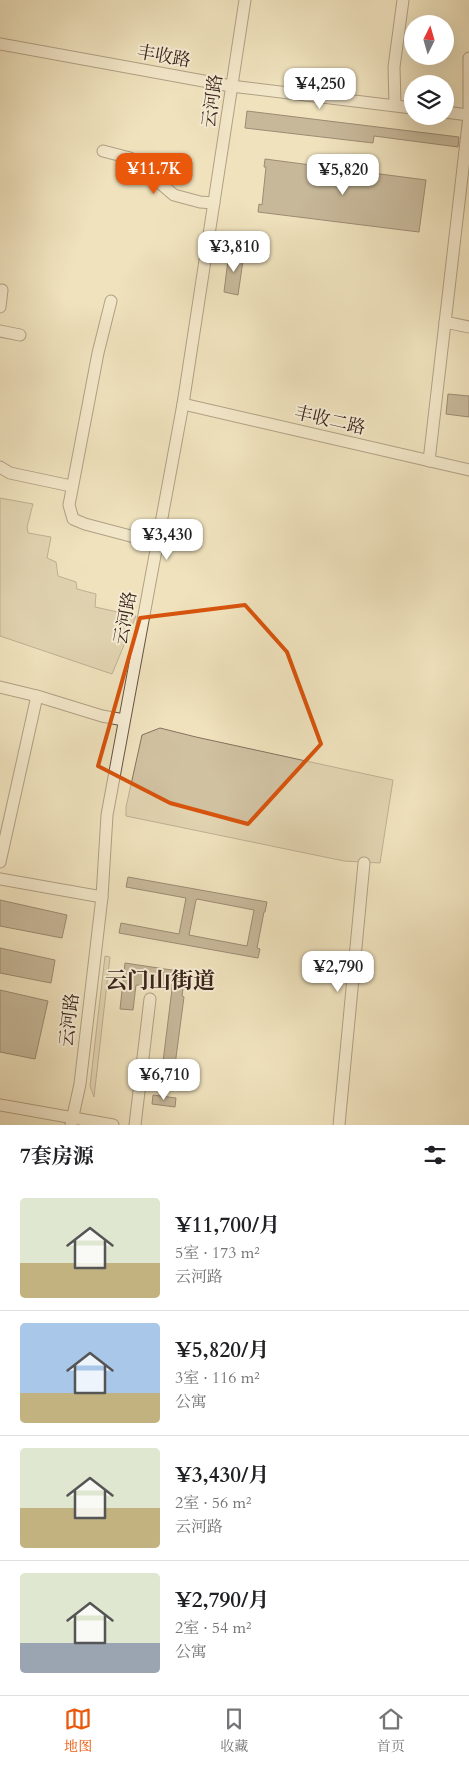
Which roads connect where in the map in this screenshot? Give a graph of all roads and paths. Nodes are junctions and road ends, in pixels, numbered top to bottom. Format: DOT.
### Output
graph roads {
  1 [pos="245,0"];
  2 [pos="403,0"];
  3 [pos="0,44"];
  4 [pos="469,58"];
  5 [pos="231,86"];
  6 [pos="395,105"];
  7 [pos="404,107"];
  8 [pos="454,113"];
  9 [pos="469,115"];
  10 [pos="103,151"];
  11 [pos="214,203"];
  12 [pos="2,290"];
  13 [pos="110,300"];
  14 [pos="0,308"];
  15 [pos="445,322"];
  16 [pos="469,327"];
  17 [pos="0,331"];
  18 [pos="20,335"];
  19 [pos="183,404"];
  20 [pos="429,461"];
  21 [pos="0,467"];
  22 [pos="469,470"];
  23 [pos="71,486"];
  24 [pos="157,543"];
  25 [pos="0,687"];
  26 [pos="37,696"];
  27 [pos="124,720"];
  28 [pos="0,862"];
  29 [pos="364,863"];
  30 [pos="0,878"];
  31 [pos="102,897"];
  32 [pos="150,999"];
  33 [pos="0,1105"];
  34 [pos="71,1121"];
  35 [pos="113,1125"];
  36 [pos="135,1125"];
  37 [pos="340,1125"];
  1 -- 5 [label="street, 云河路"];
  2 -- 6 [label="street"];
  3 -- 5 [label="street, 丰收路"];
  4 -- 9 [label="street"];
  5 -- 6 [label="street, 丰收路"];
  5 -- 11 [label="street, 云河路"];
  6 -- 7 [label="street, 丰收路"];
  8 -- 9 [label="street"];
  9 -- 15 [label="street"];
  10 -- 11 [label="street"];
  11 -- 19 [label="street, 云河路"];
  12 -- 14 [label="street"];
  13 -- 23 [label="street"];
  15 -- 16 [label="street"];
  15 -- 20 [label="street"];
  17 -- 18 [label="street"];
  19 -- 20 [label="street, 丰收二路"];
  19 -- 24 [label="street, 云河路"];
  20 -- 22 [label="street, 丰收二路"];
  21 -- 23 [label="street"];
  23 -- 24 [label="street"];
  24 -- 27 [label="street, 云河路"];
  25 -- 26 [label="street"];
  26 -- 27 [label="street"];
  26 -- 28 [label="street"];
  27 -- 31 [label="street, 云河路"];
  29 -- 37 [label="street"];
  30 -- 31 [label="street"];
  31 -- 34 [label="street, 云河路"];
  32 -- 36 [label="street"];
  33 -- 34 [label="street"];
  34 -- 35 [label="street"];
}
